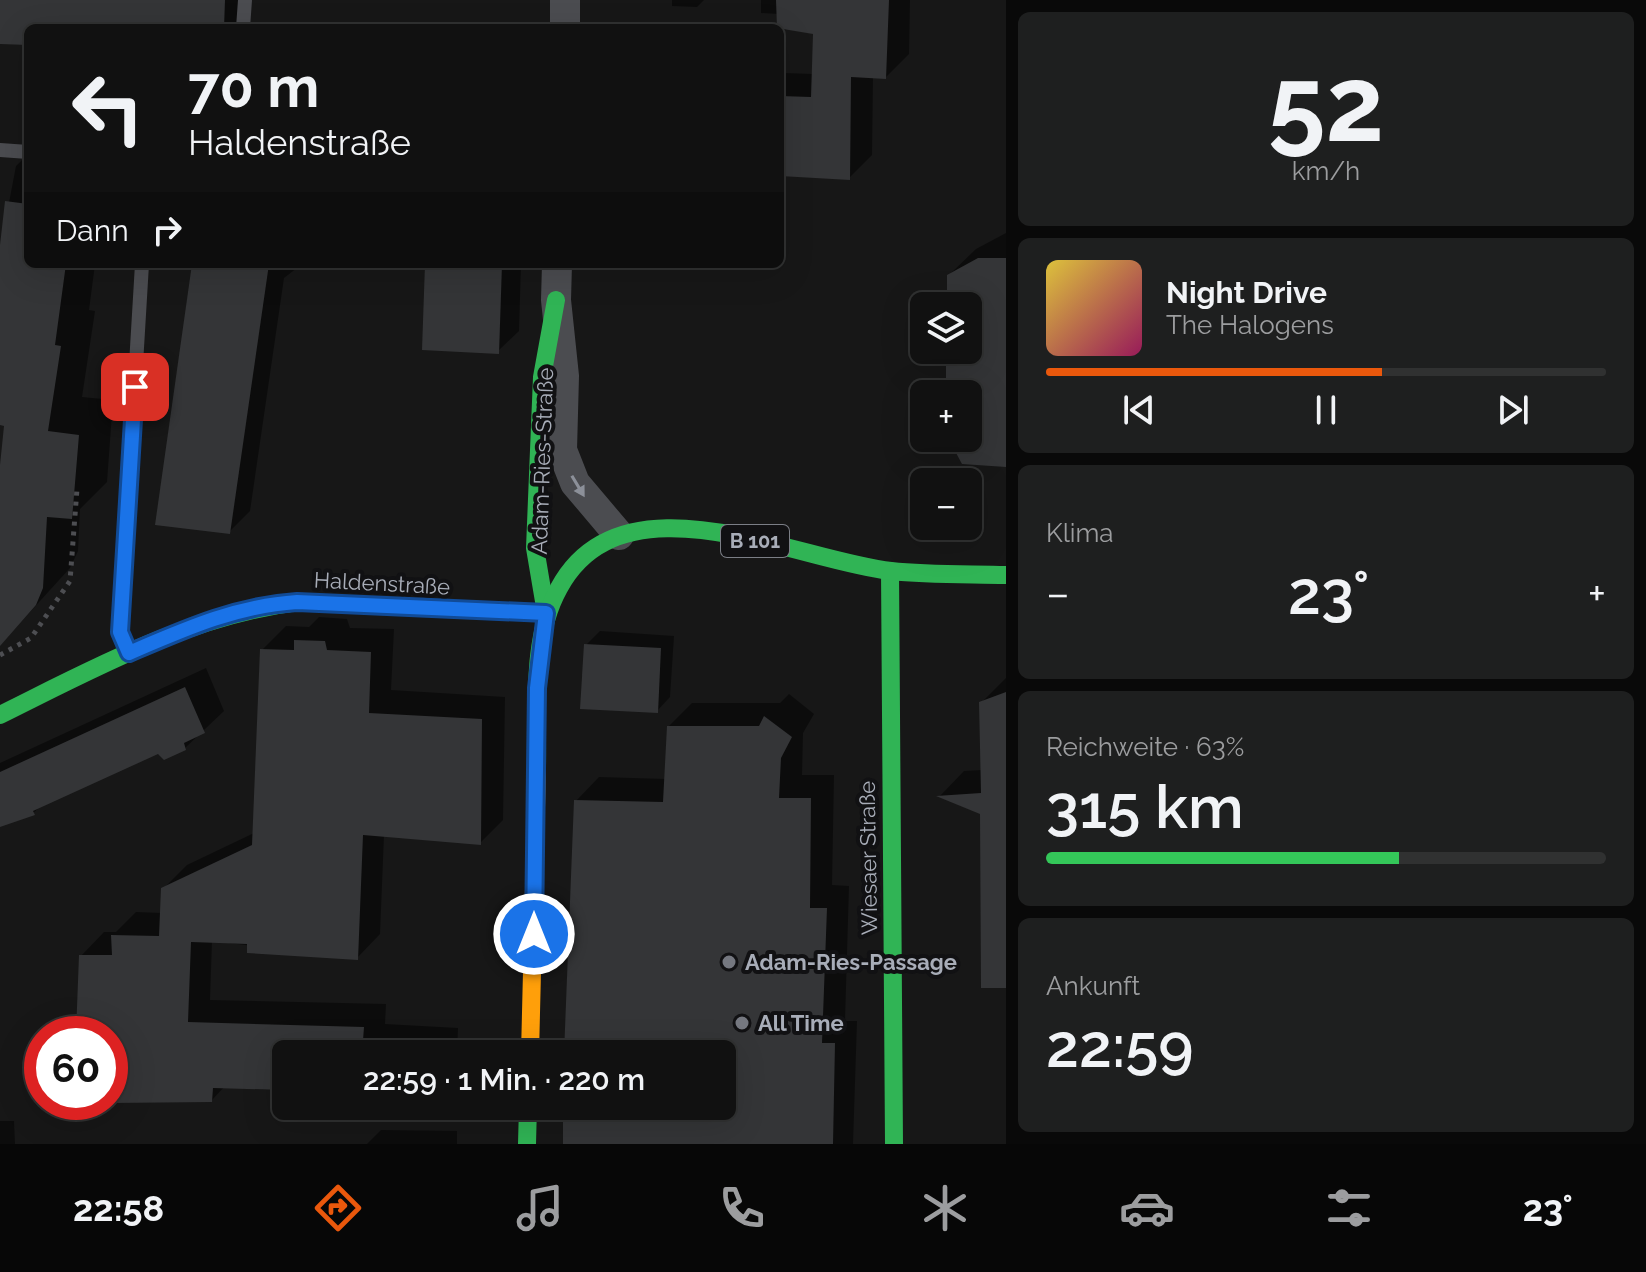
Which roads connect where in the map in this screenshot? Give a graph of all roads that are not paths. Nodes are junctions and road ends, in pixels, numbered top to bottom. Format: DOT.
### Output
graph roads {
  1 [pos="245,0"];
  2 [pos="565,0"];
  3 [pos="243,24"];
  4 [pos="565,24"];
  5 [pos="0,150"];
  6 [pos="24,152"];
  7 [pos="142,268"];
  8 [pos="557,268"];
  9 [pos="556,300"];
  10 [pos="619,535"];
  11 [pos="890,571"];
  12 [pos="1006,575"];
  13 [pos="546,613"];
  14 [pos="129,653"];
  15 [pos="0,715"];
  16 [pos="530,1040"];
  17 [pos="528,1120"];
  18 [pos="527,1144"];
  19 [pos="894,1144"];
  1 -- 3 [label="lane"];
  2 -- 4 [label="street"];
  5 -- 6 [label="lane"];
  7 -- 14 [label="lane"];
  8 -- 9 [label="street, Adam-Ries-Straße"];
  9 -- 10 [label="street, Adam-Ries-Straße, one-way"];
  9 -- 13 [label="street, Adam-Ries-Straße"];
  10 -- 11 [label="street, B 101"];
  10 -- 13 [label="street, B 101"];
  11 -- 12 [label="street, B 101"];
  11 -- 19 [label="street, Wiesaer Straße"];
  13 -- 14 [label="street, Haldenstraße"];
  13 -- 16 [label="street, Adam-Ries-Straße / B 101"];
  14 -- 15 [label="street, Haldenstraße"];
  17 -- 18 [label="street"];
}
